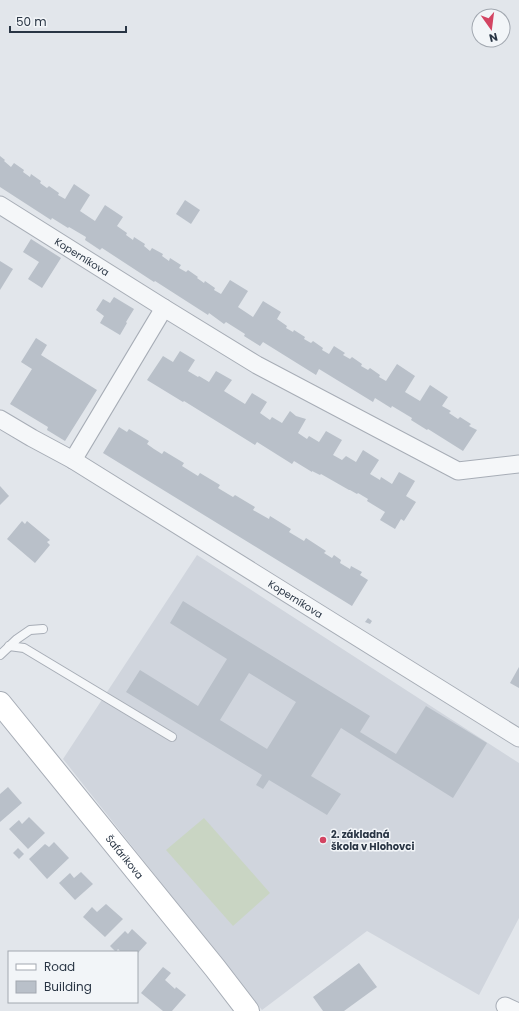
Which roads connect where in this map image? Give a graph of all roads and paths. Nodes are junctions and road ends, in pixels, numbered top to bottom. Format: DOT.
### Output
graph roads {
  1 [pos="0,205"];
  2 [pos="164,308"];
  3 [pos="0,419"];
  4 [pos="73,460"];
  5 [pos="519,464"];
  6 [pos="43,629"];
  7 [pos="9,646"];
  8 [pos="0,655"];
  9 [pos="0,703"];
  10 [pos="172,737"];
  11 [pos="519,738"];
  12 [pos="248,1011"];
  1 -- 2 [label="street, Koperníkova"];
  2 -- 4 [label="street"];
  2 -- 5 [label="street, Koperníkova"];
  3 -- 4 [label="street, Koperníkova"];
  4 -- 11 [label="street, Koperníkova"];
  6 -- 7 [label="lane"];
  7 -- 8 [label="lane"];
  7 -- 10 [label="lane"];
  9 -- 12 [label="main road, Šafárikova"];
}
